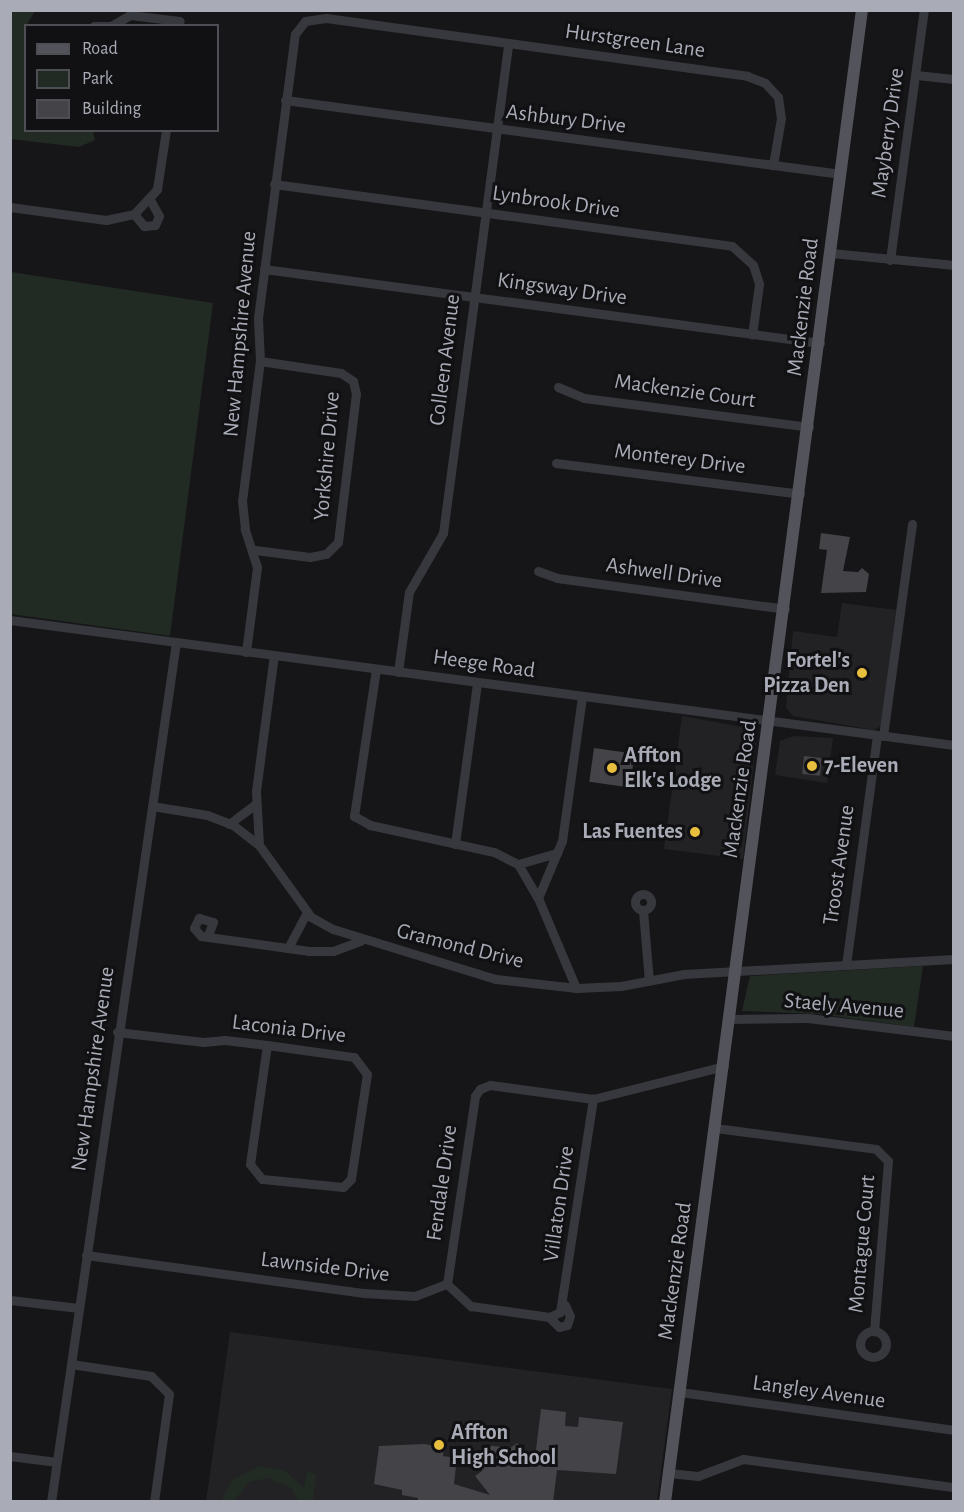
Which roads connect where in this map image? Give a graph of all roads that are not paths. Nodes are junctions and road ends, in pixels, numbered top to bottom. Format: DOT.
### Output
graph roads {
  1 [pos="183,10"];
  2 [pos="862,10"];
  3 [pos="924,10"];
  4 [pos="305,21"];
  5 [pos="180,23"];
  6 [pos="114,24"];
  7 [pos="507,44"];
  8 [pos="916,75"];
  9 [pos="954,79"];
  10 [pos="285,100"];
  11 [pos="495,129"];
  12 [pos="166,132"];
  13 [pos="772,165"];
  14 [pos="841,174"];
  15 [pos="274,184"];
  16 [pos="150,200"];
  17 [pos="10,207"];
  18 [pos="484,212"];
  19 [pos="134,214"];
  20 [pos="831,253"];
  21 [pos="890,260"];
  22 [pos="954,265"];
  23 [pos="264,269"];
  24 [pos="473,297"];
  25 [pos="752,335"];
  26 [pos="820,343"];
  27 [pos="260,361"];
  28 [pos="558,387"];
  29 [pos="809,427"];
  30 [pos="556,463"];
  31 [pos="800,495"];
  32 [pos="912,524"];
  33 [pos="255,550"];
  34 [pos="538,571"];
  35 [pos="785,609"];
  36 [pos="10,620"];
  37 [pos="176,642"];
  38 [pos="246,652"];
  39 [pos="274,656"];
  40 [pos="376,669"];
  41 [pos="398,672"];
  42 [pos="477,683"];
  43 [pos="582,697"];
  44 [pos="771,720"];
  45 [pos="880,736"];
  46 [pos="954,744"];
  47 [pos="256,804"];
  48 [pos="152,806"];
  49 [pos="229,824"];
  50 [pos="455,844"];
  51 [pos="260,845"];
  52 [pos="557,853"];
  53 [pos="518,864"];
  54 [pos="538,898"];
  55 [pos="643,910"];
  56 [pos="307,912"];
  57 [pos="208,936"];
  58 [pos="360,941"];
  59 [pos="288,948"];
  60 [pos="954,959"];
  61 [pos="846,965"];
  62 [pos="737,973"];
  63 [pos="649,981"];
  64 [pos="576,988"];
  65 [pos="730,1019"];
  66 [pos="117,1032"];
  67 [pos="954,1036"];
  68 [pos="267,1045"];
  69 [pos="724,1066"];
  70 [pos="593,1099"];
  71 [pos="716,1128"];
  72 [pos="86,1255"];
  73 [pos="447,1284"];
  74 [pos="10,1300"];
  75 [pos="79,1308"];
  76 [pos="562,1308"];
  77 [pos="549,1317"];
  78 [pos="874,1331"];
  79 [pos="71,1364"];
  80 [pos="680,1392"];
  81 [pos="954,1430"];
  82 [pos="10,1456"];
  83 [pos="57,1462"];
  84 [pos="669,1473"];
  85 [pos="954,1487"];
  86 [pos="51,1502"];
  87 [pos="154,1502"];
  88 [pos="666,1502"];
  1 -- 5 [label="street"];
  2 -- 14 [label="main road, Mackenzie Road"];
  3 -- 8 [label="street, Mayberry Drive"];
  4 -- 7 [label="street, Hurstgreen Lane"];
  4 -- 10 [label="street, New Hampshire Avenue"];
  5 -- 6 [label="street"];
  7 -- 11 [label="street, Colleen Avenue"];
  7 -- 13 [label="street, Hurstgreen Lane"];
  8 -- 9 [label="street"];
  8 -- 21 [label="street, Mayberry Drive"];
  10 -- 11 [label="street, Ashbury Drive"];
  10 -- 15 [label="street, New Hampshire Avenue"];
  11 -- 13 [label="street, Ashbury Drive"];
  11 -- 18 [label="street, Colleen Avenue"];
  12 -- 16 [label="street"];
  13 -- 14 [label="street, Ashbury Drive"];
  14 -- 20 [label="main road, Mackenzie Road"];
  15 -- 18 [label="street, Lynbrook Drive"];
  15 -- 23 [label="street, New Hampshire Avenue"];
  16 -- 19 [label="street"];
  16 -- 19 [label="street"];
  17 -- 19 [label="street"];
  18 -- 24 [label="street, Colleen Avenue"];
  18 -- 25 [label="street, Lynbrook Drive"];
  20 -- 21 [label="street"];
  20 -- 26 [label="main road, Mackenzie Road"];
  21 -- 22 [label="street"];
  23 -- 24 [label="street, Kingsway Drive"];
  23 -- 27 [label="street, New Hampshire Avenue"];
  24 -- 25 [label="street, Kingsway Drive"];
  24 -- 41 [label="street, Colleen Avenue"];
  25 -- 26 [label="street, Kingsway Drive"];
  26 -- 29 [label="main road, Mackenzie Road"];
  27 -- 33 [label="street, New Hampshire Avenue"];
  27 -- 33 [label="street, Yorkshire Drive"];
  28 -- 29 [label="street, Mackenzie Court"];
  29 -- 31 [label="main road, Mackenzie Road"];
  30 -- 31 [label="street, Monterey Drive"];
  31 -- 35 [label="main road, Mackenzie Road"];
  32 -- 45 [label="street, Troost Avenue"];
  33 -- 38 [label="street, New Hampshire Avenue"];
  34 -- 35 [label="street, Ashwell Drive"];
  35 -- 44 [label="main road, Mackenzie Road"];
  36 -- 37 [label="street, Heege Road"];
  37 -- 38 [label="street, Heege Road"];
  37 -- 48 [label="street, New Hampshire Avenue"];
  38 -- 39 [label="street, Heege Road"];
  39 -- 40 [label="street, Heege Road"];
  39 -- 47 [label="street"];
  40 -- 41 [label="street, Heege Road"];
  40 -- 50 [label="street"];
  41 -- 42 [label="street, Heege Road"];
  42 -- 43 [label="street, Heege Road"];
  42 -- 50 [label="street"];
  43 -- 44 [label="street, Heege Road"];
  43 -- 52 [label="street"];
  44 -- 45 [label="street, Heege Road"];
  44 -- 62 [label="main road, Mackenzie Road"];
  45 -- 46 [label="street, Heege Road"];
  45 -- 61 [label="street, Troost Avenue"];
  47 -- 49 [label="street"];
  47 -- 51 [label="street"];
  48 -- 49 [label="street, Gramond Drive"];
  48 -- 66 [label="street, New Hampshire Avenue"];
  49 -- 51 [label="street, Gramond Drive"];
  50 -- 53 [label="street"];
  51 -- 56 [label="street, Gramond Drive"];
  52 -- 53 [label="street"];
  52 -- 54 [label="street"];
  53 -- 54 [label="street"];
  54 -- 64 [label="street"];
  55 -- 63 [label="street"];
  56 -- 58 [label="street, Gramond Drive"];
  56 -- 59 [label="street"];
  57 -- 59 [label="street"];
  58 -- 59 [label="street"];
  58 -- 64 [label="street, Gramond Drive"];
  60 -- 61 [label="street, Gramond Drive"];
  61 -- 62 [label="street, Gramond Drive"];
  62 -- 63 [label="street, Gramond Drive"];
  62 -- 65 [label="main road, Mackenzie Road"];
  63 -- 64 [label="street, Gramond Drive"];
  65 -- 67 [label="street, Staely Avenue"];
  65 -- 69 [label="main road, Mackenzie Road"];
  66 -- 68 [label="street, Laconia Drive"];
  66 -- 72 [label="street, New Hampshire Avenue"];
  68 -- 68 [label="street, Laconia Drive"];
  69 -- 70 [label="street"];
  69 -- 71 [label="main road, Mackenzie Road"];
  70 -- 73 [label="street, Fendale Drive"];
  70 -- 76 [label="street, Villaton Drive"];
  71 -- 78 [label="street, Montague Court"];
  71 -- 80 [label="main road, Mackenzie Road"];
  72 -- 73 [label="street, Lawnside Drive"];
  72 -- 75 [label="street, New Hampshire Avenue"];
  73 -- 77 [label="street"];
  74 -- 75 [label="street"];
  75 -- 79 [label="street, New Hampshire Avenue"];
  76 -- 77 [label="street"];
  76 -- 77 [label="street"];
  79 -- 83 [label="street, New Hampshire Avenue"];
  79 -- 87 [label="street"];
  80 -- 81 [label="street, Langley Avenue"];
  80 -- 84 [label="main road, Mackenzie Road"];
  82 -- 83 [label="street"];
  83 -- 86 [label="street, New Hampshire Avenue"];
  84 -- 85 [label="street"];
  84 -- 88 [label="main road, Mackenzie Road"];
}
